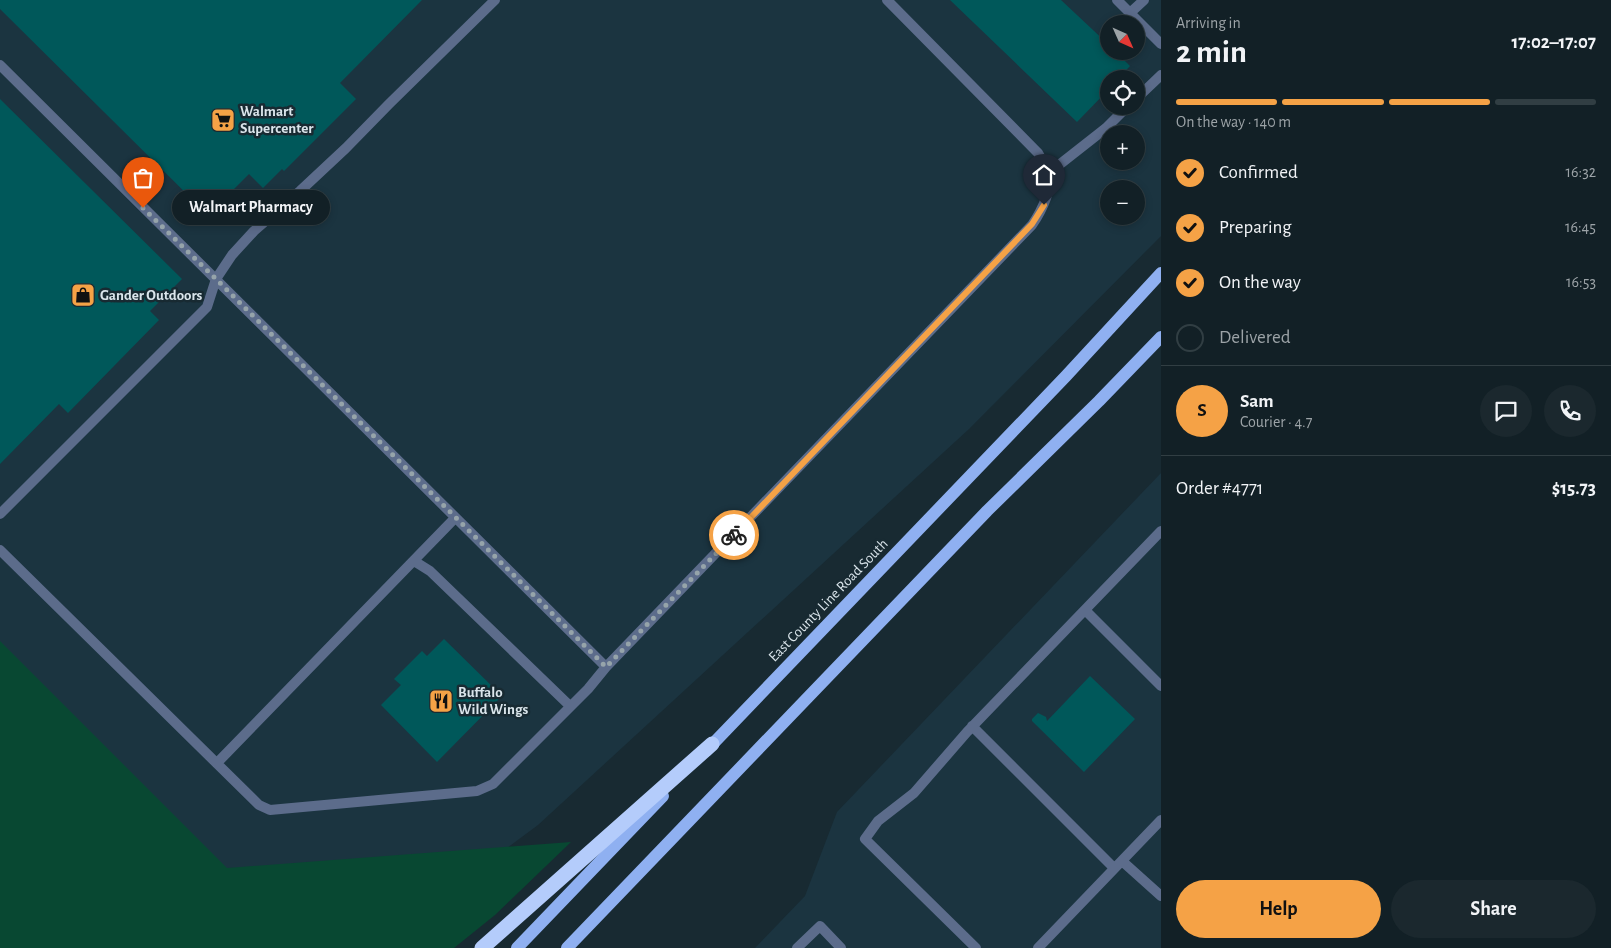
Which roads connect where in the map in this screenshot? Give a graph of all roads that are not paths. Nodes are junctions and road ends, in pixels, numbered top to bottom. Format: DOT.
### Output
graph roads {
  1 [pos="494,0"];
  2 [pos="887,0"];
  3 [pos="1117,0"];
  4 [pos="1144,0"];
  5 [pos="1130,14"];
  6 [pos="1161,44"];
  7 [pos="0,65"];
  8 [pos="1161,75"];
  9 [pos="1145,90"];
  10 [pos="1119,115"];
  11 [pos="1050,172"];
  12 [pos="1161,273"];
  13 [pos="216,279"];
  14 [pos="1161,337"];
  15 [pos="0,514"];
  16 [pos="456,518"];
  17 [pos="1161,531"];
  18 [pos="0,550"];
  19 [pos="414,561"];
  20 [pos="1085,610"];
  21 [pos="606,667"];
  22 [pos="1161,686"];
  23 [pos="570,706"];
  24 [pos="972,726"];
  25 [pos="712,744"];
  26 [pos="217,763"];
  27 [pos="1161,820"];
  28 [pos="1118,864"];
  29 [pos="1161,896"];
  30 [pos="482,948"];
  31 [pos="517,948"];
  32 [pos="567,948"];
  33 [pos="798,948"];
  34 [pos="841,948"];
  35 [pos="976,948"];
  36 [pos="1038,948"];
  1 -- 13 [label="lane"];
  2 -- 11 [label="lane"];
  3 -- 5 [label="lane"];
  4 -- 5 [label="lane"];
  5 -- 6 [label="lane"];
  7 -- 13 [label="lane"];
  8 -- 9 [label="lane"];
  10 -- 11 [label="lane"];
  11 -- 21 [label="lane"];
  12 -- 25 [label="main road, East County Line Road South"];
  13 -- 15 [label="lane"];
  13 -- 16 [label="lane"];
  14 -- 32 [label="main road"];
  16 -- 19 [label="lane"];
  16 -- 21 [label="lane"];
  17 -- 20 [label="lane"];
  18 -- 26 [label="lane"];
  19 -- 23 [label="lane"];
  19 -- 26 [label="lane"];
  20 -- 22 [label="lane"];
  20 -- 24 [label="lane"];
  21 -- 23 [label="lane"];
  23 -- 26 [label="lane"];
  24 -- 28 [label="lane"];
  24 -- 35 [label="lane"];
  25 -- 30 [label="highway"];
  25 -- 31 [label="main road, East County Line Road South"];
  27 -- 28 [label="lane"];
  28 -- 29 [label="lane"];
  28 -- 36 [label="lane"];
  33 -- 34 [label="lane"];
}
